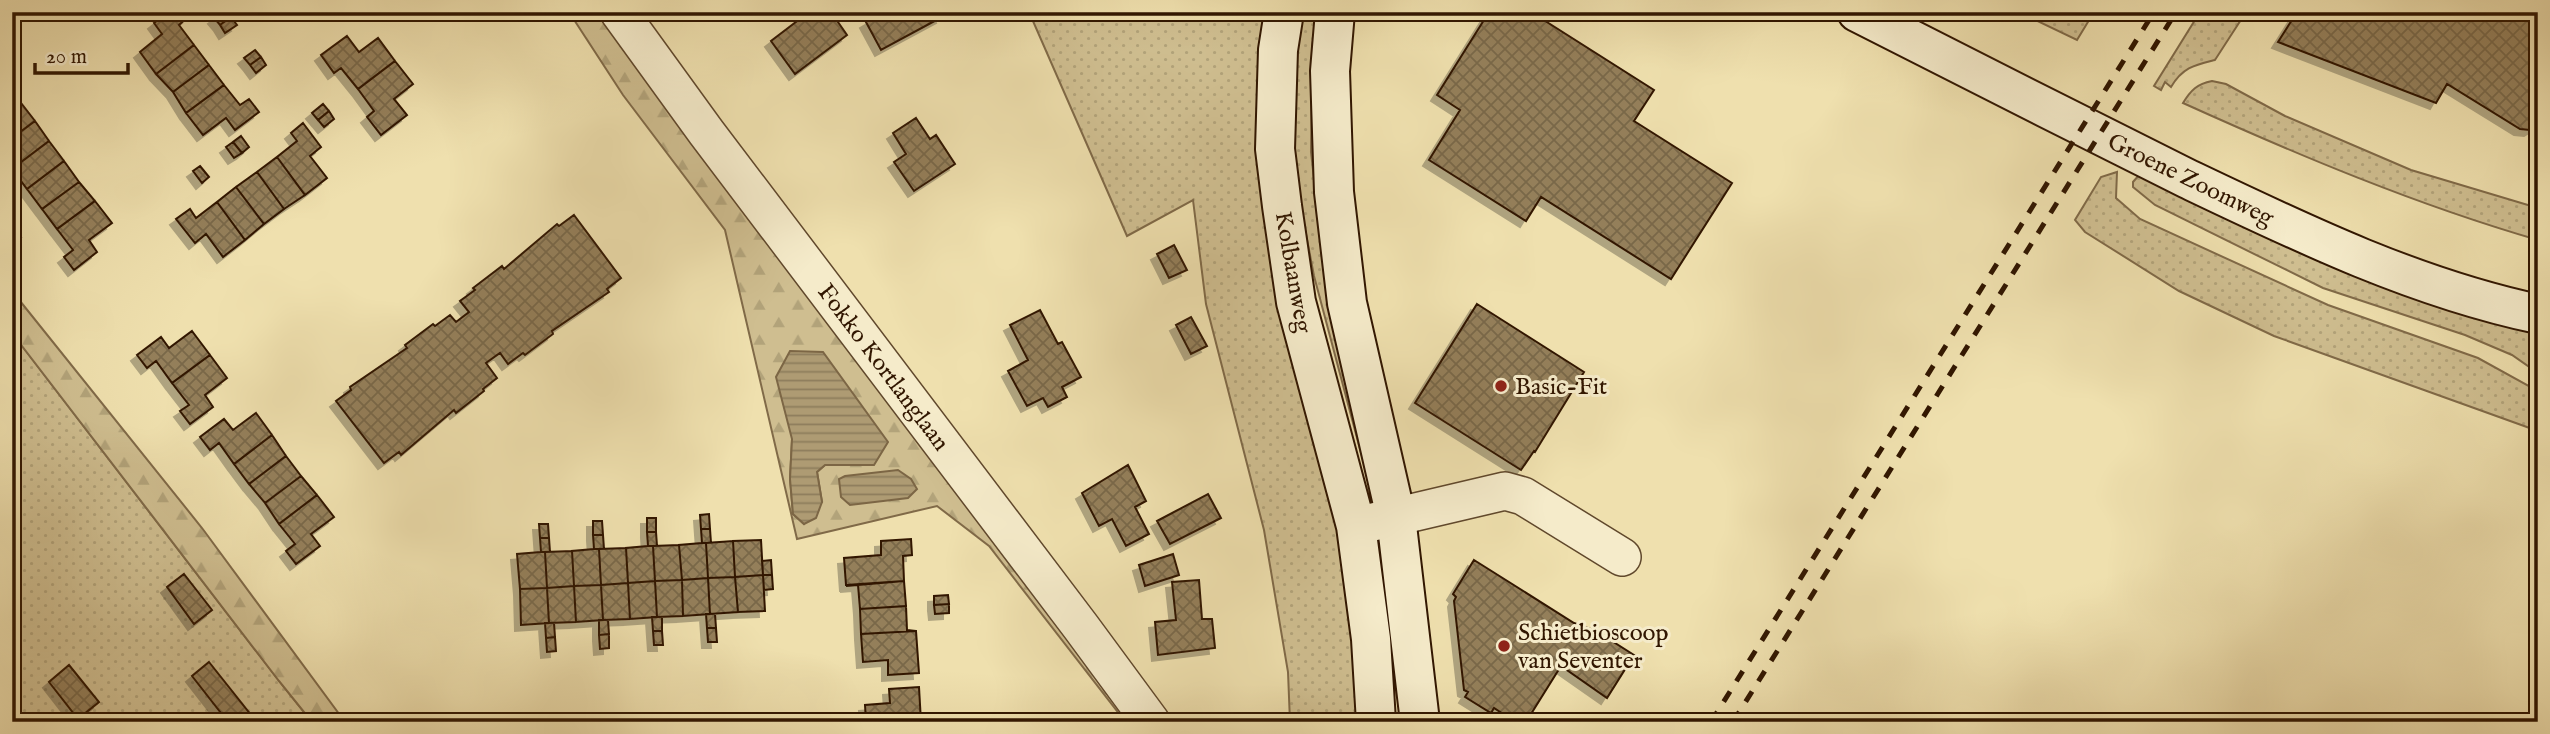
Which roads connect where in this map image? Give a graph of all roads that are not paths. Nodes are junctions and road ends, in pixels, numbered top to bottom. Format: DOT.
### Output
graph roads {
  1 [pos="619,12"];
  2 [pos="1284,12"];
  3 [pos="1335,12"];
  4 [pos="1857,12"];
  5 [pos="1907,12"];
  6 [pos="2538,294"];
  7 [pos="2538,314"];
  8 [pos="1396,517"];
  9 [pos="1356,526"];
  10 [pos="1622,557"];
  11 [pos="1151,722"];
  12 [pos="1376,722"];
  13 [pos="1420,722"];
  1 -- 11 [label="street, Fokko Kortlanglaan"];
  2 -- 9 [label="street, Kolbaanweg"];
  3 -- 8 [label="street, Kolbaanweg"];
  4 -- 7 [label="street, Groene Zoomweg"];
  5 -- 6 [label="street, Groene Zoomweg"];
  8 -- 9 [label="street"];
  8 -- 10 [label="street"];
  8 -- 13 [label="street, Kolbaanweg"];
  9 -- 12 [label="street, Kolbaanweg"];
}
